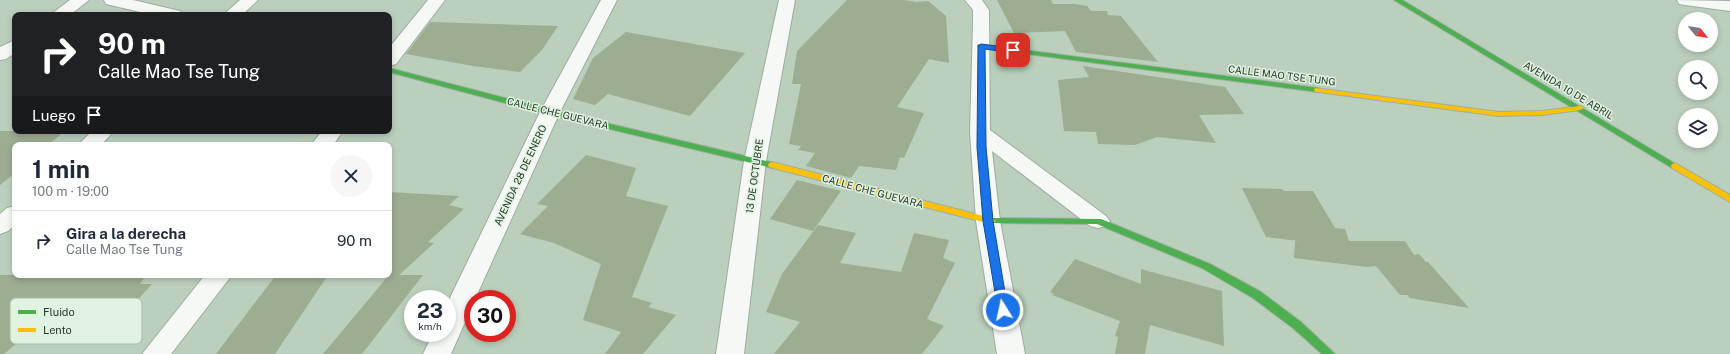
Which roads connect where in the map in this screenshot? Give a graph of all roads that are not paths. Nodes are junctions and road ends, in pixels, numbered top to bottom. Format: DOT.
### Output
graph roads {
  1 [pos="81,0"];
  2 [pos="112,0"];
  3 [pos="250,0"];
  4 [pos="437,0"];
  5 [pos="609,0"];
  6 [pos="787,0"];
  7 [pos="973,0"];
  8 [pos="1397,0"];
  9 [pos="1685,0"];
  10 [pos="1730,6"];
  11 [pos="63,12"];
  12 [pos="162,12"];
  13 [pos="236,12"];
  14 [pos="981,46"];
  15 [pos="12,47"];
  16 [pos="0,55"];
  17 [pos="392,56"];
  18 [pos="392,71"];
  19 [pos="1580,108"];
  20 [pos="550,112"];
  21 [pos="980,132"];
  22 [pos="101,134"];
  23 [pos="331,134"];
  24 [pos="92,142"];
  25 [pos="324,142"];
  26 [pos="755,161"];
  27 [pos="1730,199"];
  28 [pos="12,215"];
  29 [pos="988,221"];
  30 [pos="1098,221"];
  31 [pos="0,226"];
  32 [pos="217,278"];
  33 [pos="456,313"];
  34 [pos="442,342"];
  35 [pos="156,354"];
  36 [pos="437,354"];
  37 [pos="730,354"];
  38 [pos="1011,354"];
  39 [pos="1329,354"];
  1 -- 11 [label="street"];
  2 -- 12 [label="street"];
  3 -- 13 [label="street"];
  4 -- 17 [label="street"];
  5 -- 20 [label="street, AVENIDA 28 DE ENERO"];
  6 -- 26 [label="street, 13 DE OCTUBRE"];
  7 -- 14 [label="street"];
  8 -- 19 [label="street, AVENIDA 10 DE ABRIL"];
  9 -- 10 [label="street"];
  14 -- 19 [label="street, CALLE MAO TSE TUNG"];
  14 -- 21 [label="street"];
  15 -- 16 [label="street"];
  18 -- 20 [label="street, CALLE CHE GUEVARA"];
  19 -- 27 [label="street, AVENIDA 10 DE ABRIL"];
  20 -- 26 [label="street, CALLE CHE GUEVARA"];
  20 -- 33 [label="street, AVENIDA 28 DE ENERO"];
  21 -- 29 [label="street"];
  21 -- 30 [label="street"];
  22 -- 24 [label="street"];
  23 -- 25 [label="street"];
  26 -- 29 [label="street, CALLE CHE GUEVARA"];
  26 -- 37 [label="street, 13 DE OCTUBRE"];
  28 -- 31 [label="street"];
  29 -- 30 [label="street, CALLE CHE GUEVARA"];
  29 -- 38 [label="street"];
  30 -- 39 [label="street, CALLE CHE GUEVARA"];
  32 -- 35 [label="street"];
  34 -- 36 [label="street, AVENIDA 28 DE ENERO"];
}
